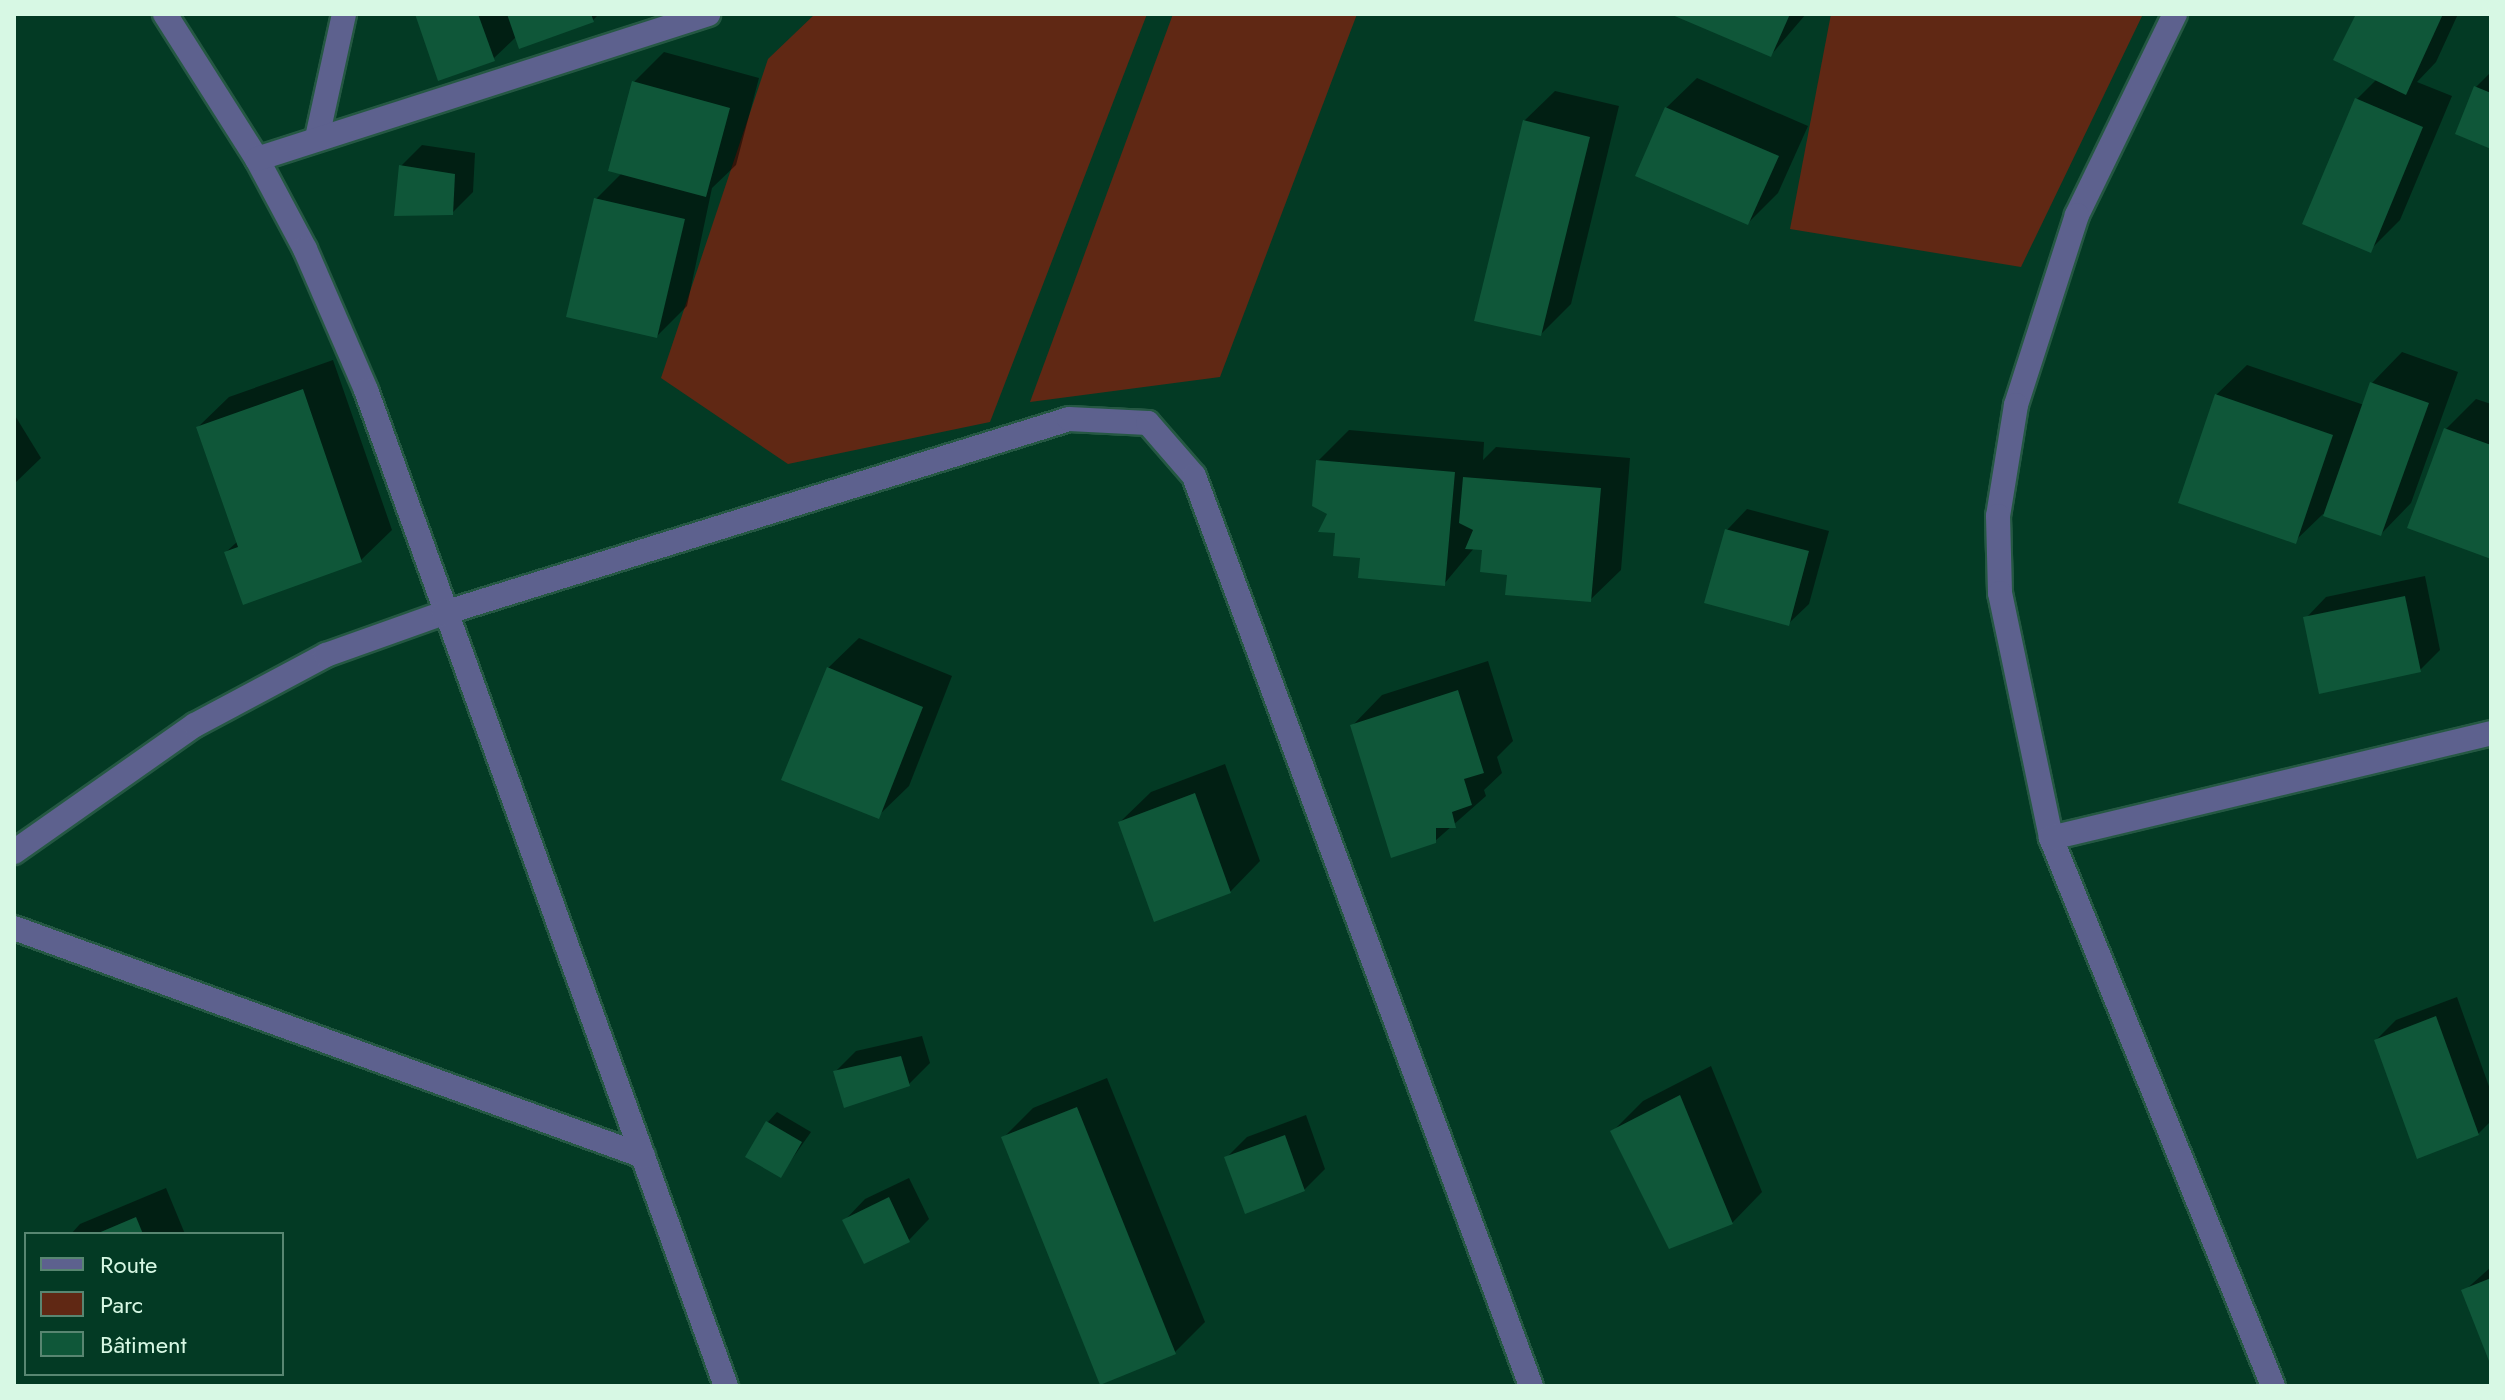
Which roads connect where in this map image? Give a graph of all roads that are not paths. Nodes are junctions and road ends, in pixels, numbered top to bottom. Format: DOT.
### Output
graph roads {
  1 [pos="165,14"];
  2 [pos="344,14"];
  3 [pos="708,14"];
  4 [pos="2175,14"];
  5 [pos="317,138"];
  6 [pos="257,159"];
  7 [pos="444,613"];
  8 [pos="2491,733"];
  9 [pos="2051,838"];
  10 [pos="14,852"];
  11 [pos="14,928"];
  12 [pos="643,1156"];
  13 [pos="726,1386"];
  14 [pos="1531,1386"];
  15 [pos="2273,1386"];
  1 -- 6 [label="street"];
  2 -- 5 [label="street"];
  3 -- 5 [label="street"];
  4 -- 9 [label="street"];
  5 -- 6 [label="street"];
  6 -- 7 [label="street"];
  7 -- 10 [label="street"];
  7 -- 12 [label="street"];
  7 -- 14 [label="street"];
  8 -- 9 [label="street"];
  9 -- 15 [label="street"];
  11 -- 12 [label="street"];
  12 -- 13 [label="street"];
}
